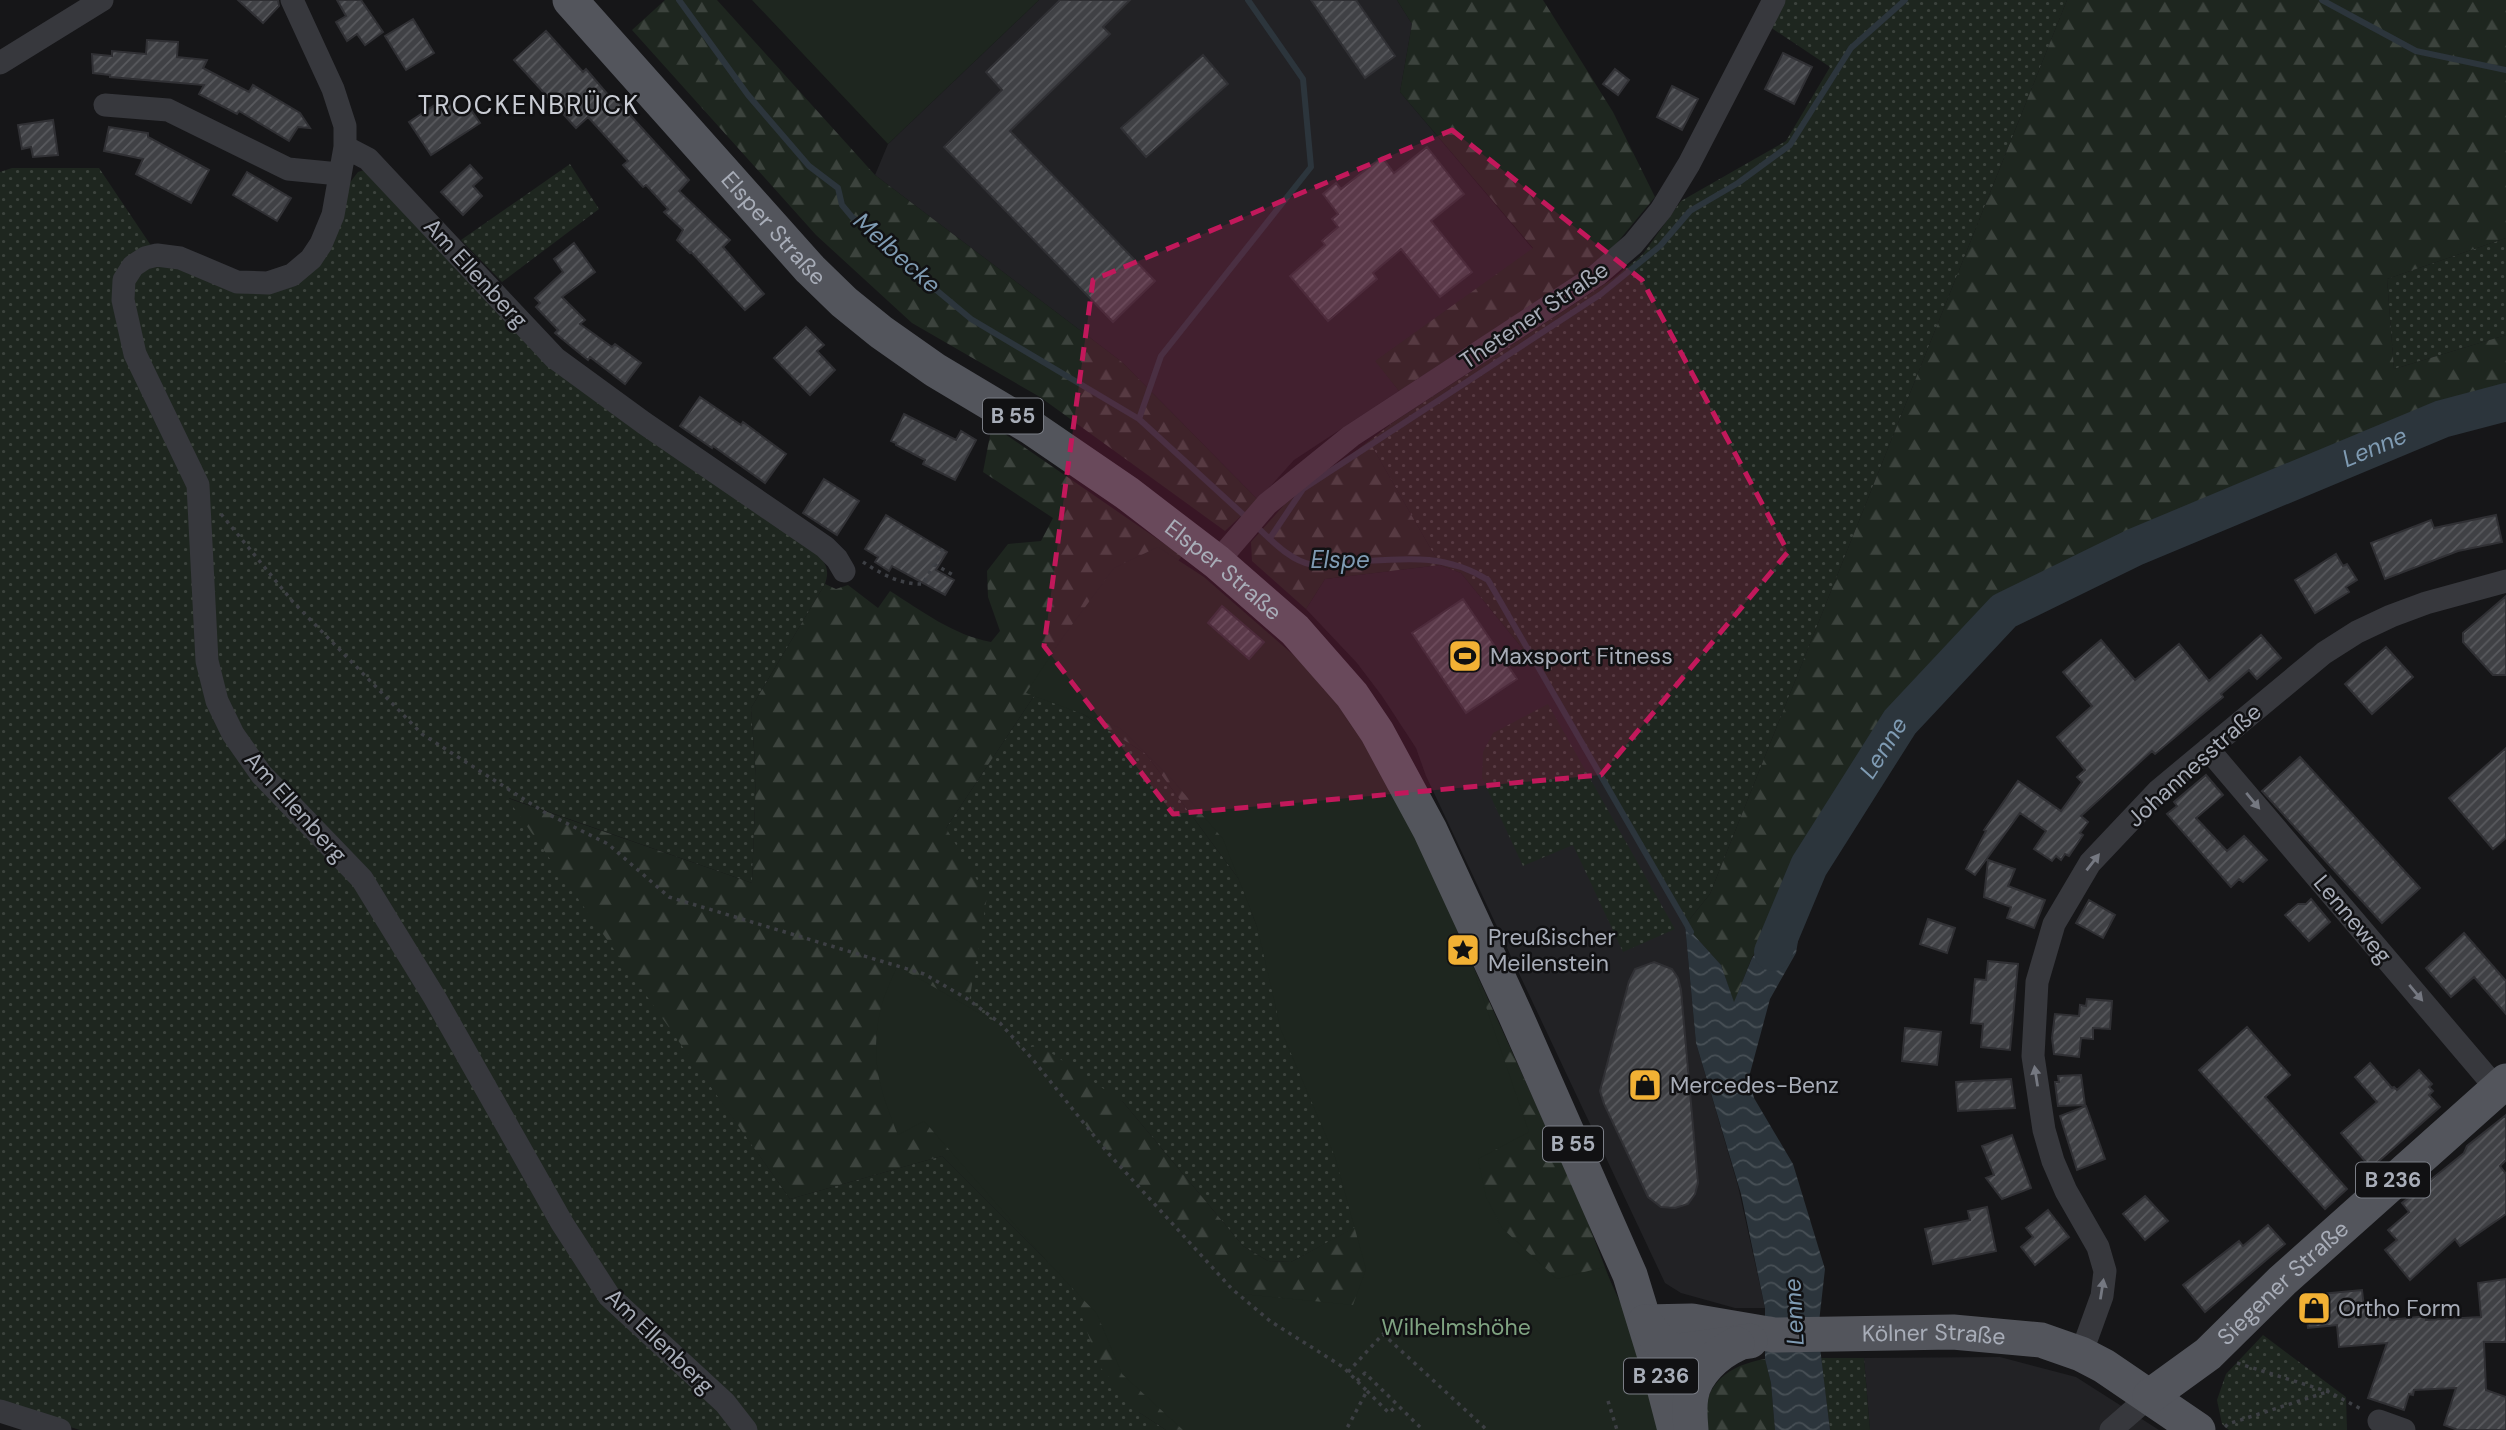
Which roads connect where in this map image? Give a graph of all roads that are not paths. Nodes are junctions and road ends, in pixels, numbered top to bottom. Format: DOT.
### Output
graph roads {
  1 [pos="102,0"];
  2 [pos="292,0"];
  3 [pos="570,0"];
  4 [pos="1774,0"];
  5 [pos="0,63"];
  6 [pos="105,106"];
  7 [pos="345,147"];
  8 [pos="339,174"];
  9 [pos="1227,550"];
  10 [pos="852,566"];
  11 [pos="2506,582"];
  12 [pos="2208,749"];
  13 [pos="2502,1085"];
  14 [pos="1646,1322"];
  15 [pos="1774,1335"];
  16 [pos="1696,1349"];
  17 [pos="2081,1353"];
  18 [pos="2151,1396"];
  19 [pos="0,1411"];
  20 [pos="2379,1422"];
  21 [pos="60,1430"];
  22 [pos="746,1430"];
  23 [pos="1675,1430"];
  24 [pos="1691,1430"];
  25 [pos="2111,1430"];
  26 [pos="2198,1430"];
  27 [pos="2404,1430"];
  1 -- 5 [label="street"];
  2 -- 7 [label="street, Am Ellenberg"];
  3 -- 9 [label="main road, Elsper Straße / B 55"];
  4 -- 9 [label="street, Thetener Straße"];
  6 -- 8 [label="street"];
  7 -- 8 [label="street, Am Ellenberg"];
  7 -- 10 [label="street, Am Ellenberg"];
  8 -- 22 [label="street, Am Ellenberg"];
  9 -- 14 [label="main road, Elsper Straße / B 55"];
  11 -- 12 [label="street, Johannesstraße"];
  12 -- 13 [label="street, Lenneweg, one-way"];
  17 -- 12 [label="street, Johannesstraße, one-way"];
  13 -- 18 [label="main road, Siegener Straße / B 236"];
  14 -- 16 [label="main road, Kölner Straße"];
  14 -- 23 [label="main road, B 236"];
  15 -- 16 [label="main road, Kölner Straße"];
  15 -- 16 [label="main road"];
  15 -- 17 [label="main road, Kölner Straße"];
  16 -- 24 [label="main road"];
  17 -- 18 [label="main road, Kölner Straße"];
  18 -- 25 [label="street"];
  18 -- 26 [label="main road, Kölner Straße"];
  19 -- 21 [label="street"];
  20 -- 27 [label="street"];
}
